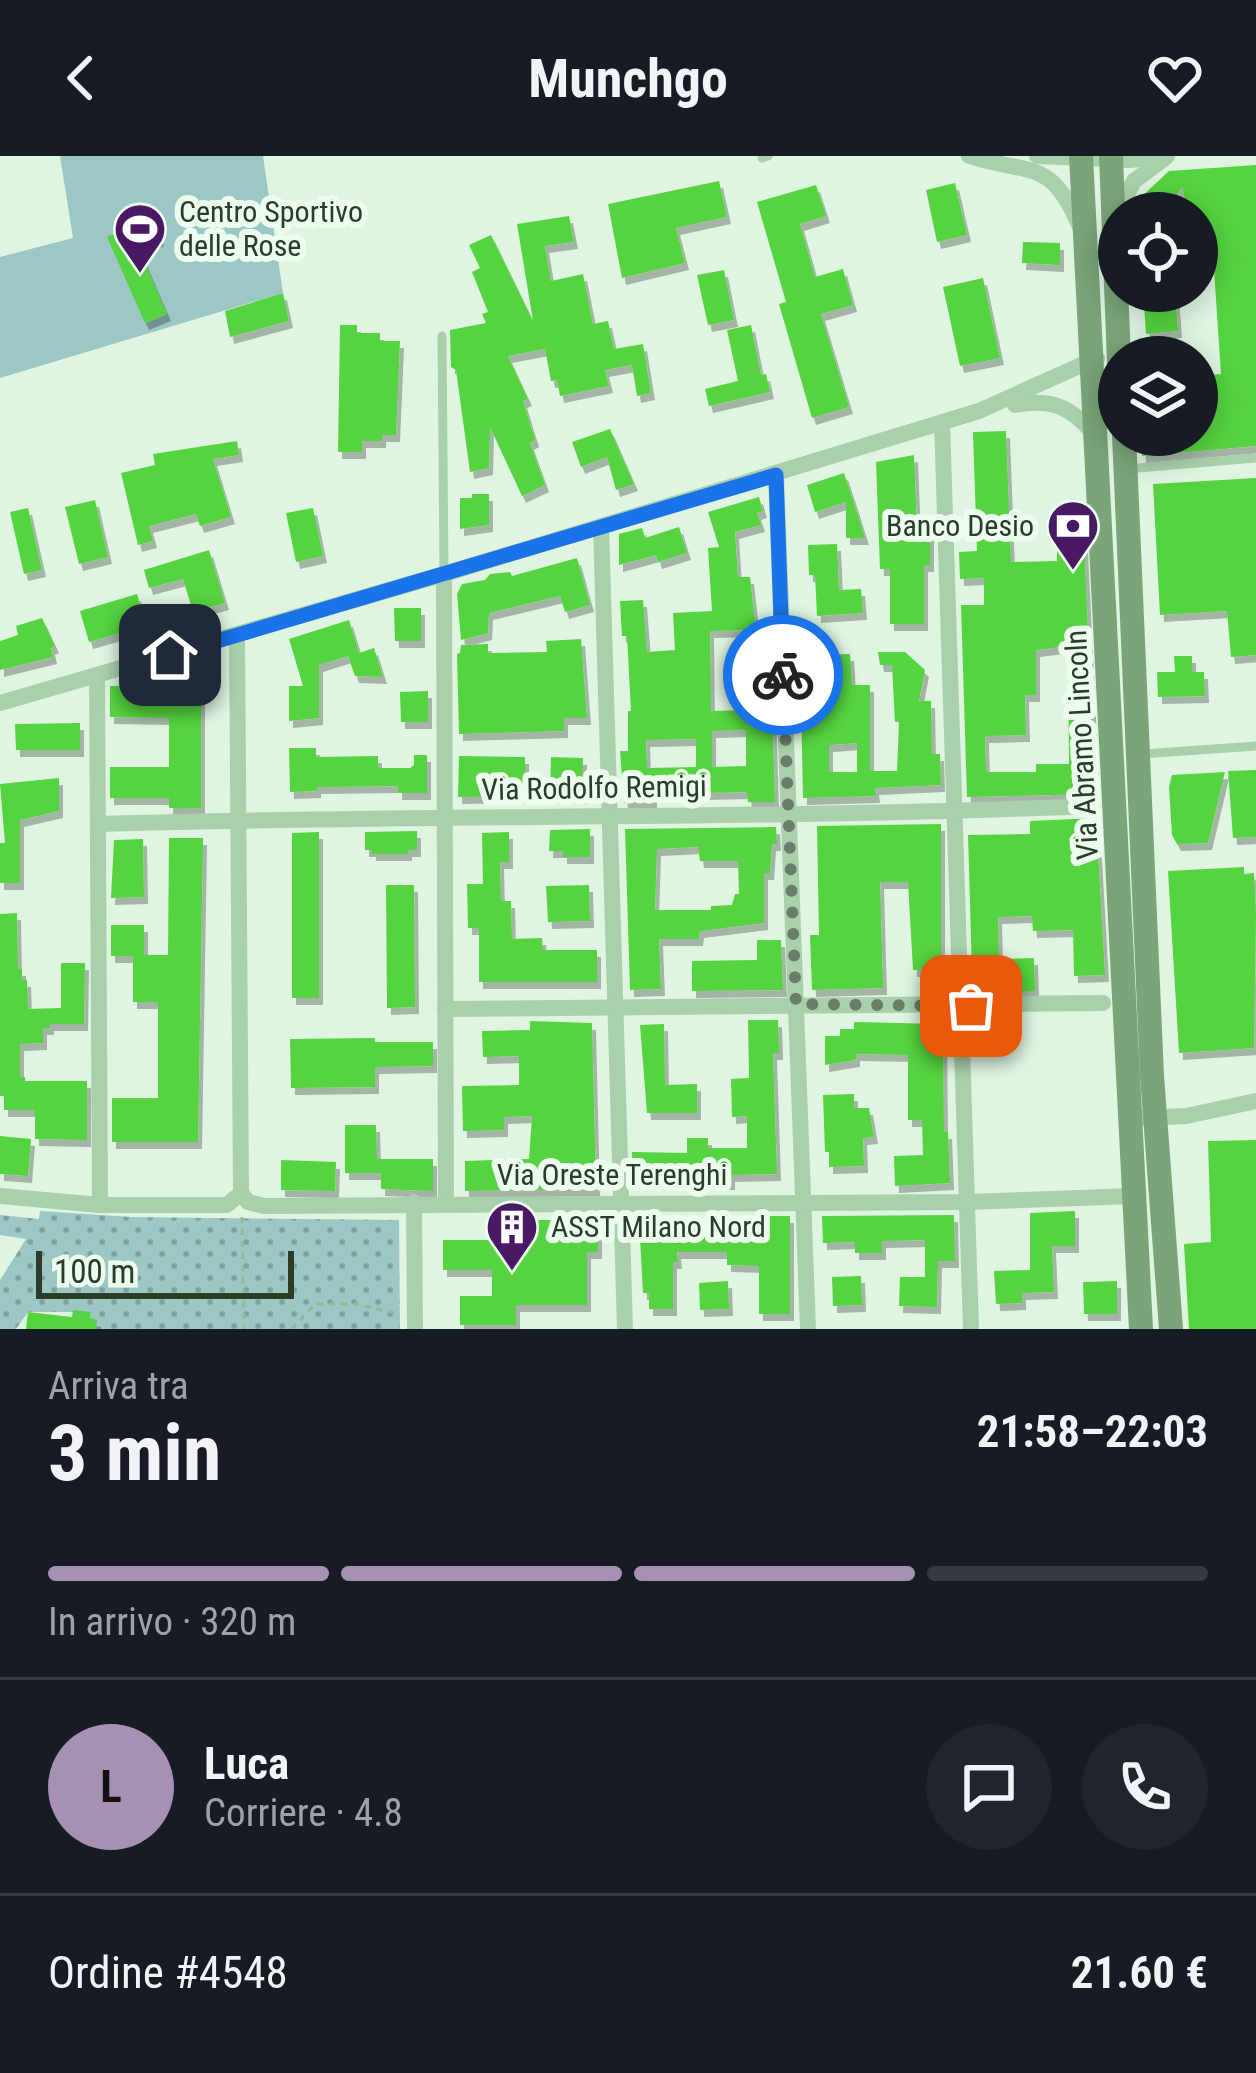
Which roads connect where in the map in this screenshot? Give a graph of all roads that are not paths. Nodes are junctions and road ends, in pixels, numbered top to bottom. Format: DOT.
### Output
graph roads {
  1 [pos="970,156"];
  2 [pos="1037,156"];
  3 [pos="1167,156"];
  4 [pos="1081,157"];
  5 [pos="1111,166"];
  6 [pos="1129,192"];
  7 [pos="1083,236"];
  8 [pos="442,336"];
  9 [pos="1098,359"];
  10 [pos="1090,362"];
  11 [pos="979,411"];
  12 [pos="941,422"];
  13 [pos="1095,434"];
  14 [pos="1125,456"];
  15 [pos="1256,458"];
  16 [pos="1126,469"];
  17 [pos="776,475"];
  18 [pos="601,526"];
  19 [pos="444,574"];
  20 [pos="237,635"];
  21 [pos="97,676"];
  22 [pos="0,703"];
  23 [pos="1256,746"];
  24 [pos="1136,754"];
  25 [pos="1090,806"];
  26 [pos="788,812"];
  27 [pos="954,812"];
  28 [pos="608,814"];
  29 [pos="238,818"];
  30 [pos="443,818"];
  31 [pos="99,824"];
  32 [pos="1103,1003"];
  33 [pos="796,1004"];
  34 [pos="962,1006"];
  35 [pos="616,1007"];
  36 [pos="445,1010"];
  37 [pos="1256,1101"];
  38 [pos="1143,1118"];
  39 [pos="241,1193"];
  40 [pos="0,1196"];
  41 [pos="1134,1196"];
  42 [pos="803,1201"];
  43 [pos="414,1202"];
  44 [pos="446,1202"];
  45 [pos="621,1202"];
  46 [pos="967,1202"];
  47 [pos="100,1205"];
  48 [pos="1169,1297"];
  49 [pos="415,1323"];
  50 [pos="626,1329"];
  51 [pos="808,1329"];
  52 [pos="971,1329"];
  53 [pos="1142,1329"];
  54 [pos="1172,1329"];
  1 -- 7 [label="street"];
  2 -- 4 [label="street"];
  3 -- 5 [label="street"];
  3 -- 6 [label="street"];
  4 -- 5 [label="street"];
  4 -- 7 [label="main road, Via Abramo Lincoln"];
  7 -- 10 [label="main road, Via Abramo Lincoln"];
  8 -- 19 [label="lane"];
  9 -- 10 [label="street"];
  10 -- 11 [label="street"];
  10 -- 13 [label="main road, Via Abramo Lincoln"];
  11 -- 12 [label="street"];
  11 -- 13 [label="street"];
  12 -- 17 [label="street"];
  12 -- 27 [label="street"];
  13 -- 38 [label="main road, Via Abramo Lincoln"];
  14 -- 16 [label="main road, Via Abramo Lincoln"];
  15 -- 16 [label="lane"];
  16 -- 24 [label="main road, Via Abramo Lincoln"];
  17 -- 18 [label="street"];
  17 -- 26 [label="street"];
  18 -- 19 [label="street"];
  18 -- 28 [label="street"];
  19 -- 20 [label="street"];
  19 -- 30 [label="street"];
  20 -- 21 [label="street"];
  20 -- 29 [label="street"];
  21 -- 22 [label="street"];
  21 -- 31 [label="street"];
  23 -- 24 [label="lane"];
  24 -- 38 [label="main road, Via Abramo Lincoln"];
  25 -- 27 [label="street, Via Rodolfo Remigi"];
  26 -- 27 [label="street, Via Rodolfo Remigi"];
  26 -- 28 [label="street, Via Rodolfo Remigi"];
  26 -- 33 [label="street"];
  27 -- 34 [label="street"];
  28 -- 30 [label="street, Via Rodolfo Remigi"];
  28 -- 35 [label="street"];
  29 -- 30 [label="street, Via Rodolfo Remigi"];
  29 -- 31 [label="street, Via Rodolfo Remigi"];
  29 -- 39 [label="street"];
  30 -- 36 [label="street"];
  31 -- 47 [label="street"];
  32 -- 34 [label="street"];
  33 -- 34 [label="street"];
  33 -- 35 [label="street"];
  33 -- 42 [label="street"];
  34 -- 46 [label="street"];
  35 -- 36 [label="street"];
  35 -- 45 [label="street"];
  36 -- 44 [label="street"];
  37 -- 38 [label="street"];
  38 -- 41 [label="main road, Via Abramo Lincoln"];
  38 -- 48 [label="main road, Via Abramo Lincoln"];
  39 -- 43 [label="street, Via Oreste Terenghi"];
  39 -- 47 [label="street, Via Oreste Terenghi"];
  40 -- 47 [label="street, Via Oreste Terenghi"];
  41 -- 46 [label="street, Via Oreste Terenghi"];
  41 -- 48 [label="main road"];
  41 -- 53 [label="main road, Via Abramo Lincoln"];
  42 -- 45 [label="street, Via Oreste Terenghi"];
  42 -- 46 [label="street, Via Oreste Terenghi"];
  42 -- 51 [label="street"];
  43 -- 44 [label="street, Via Oreste Terenghi"];
  43 -- 49 [label="street"];
  44 -- 45 [label="street, Via Oreste Terenghi"];
  45 -- 50 [label="street"];
  46 -- 52 [label="street"];
  48 -- 54 [label="main road, Via Abramo Lincoln"];
}
